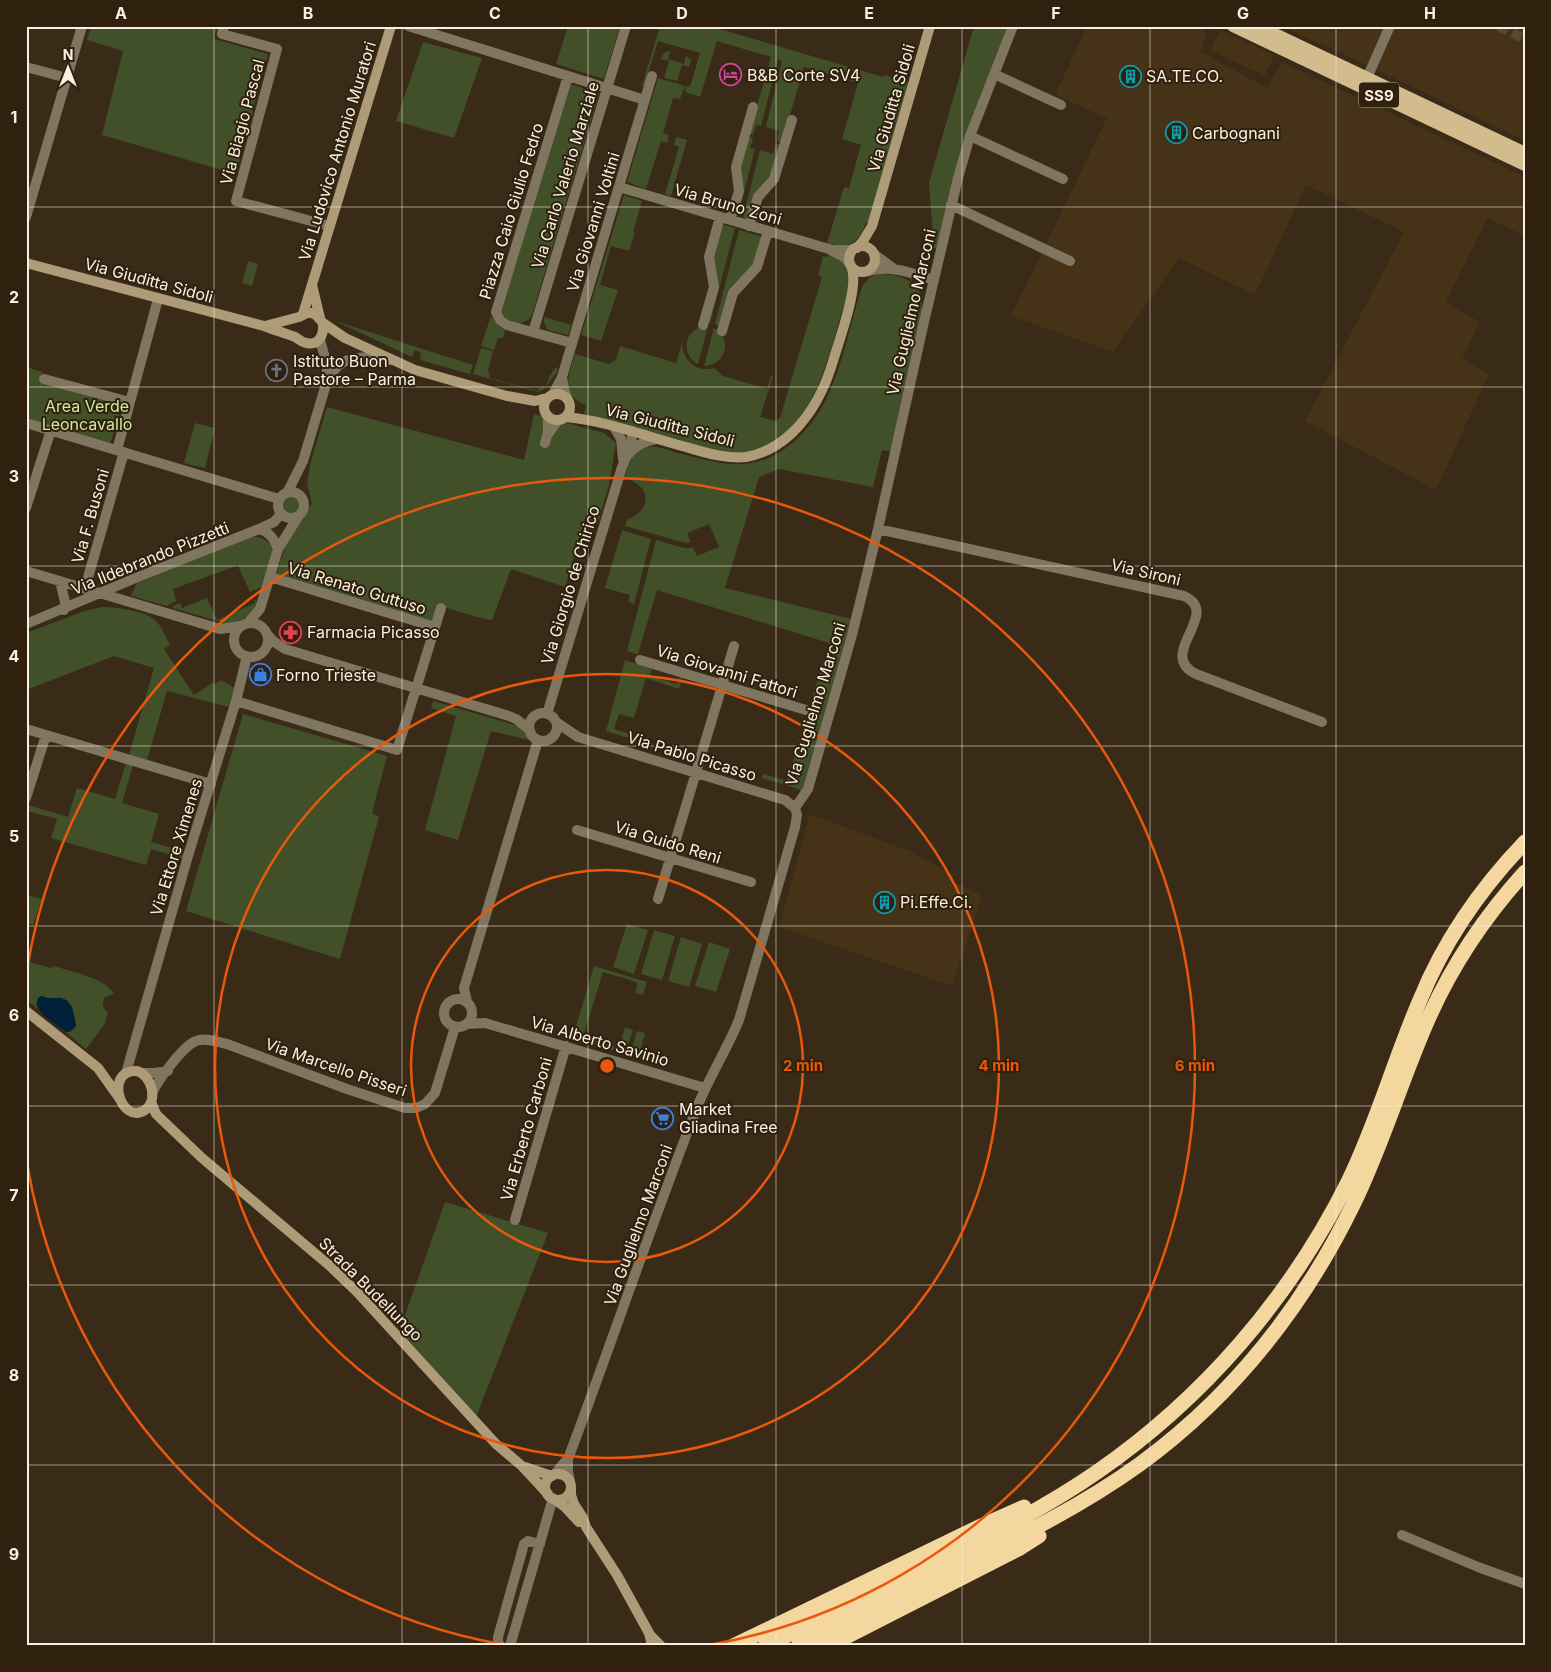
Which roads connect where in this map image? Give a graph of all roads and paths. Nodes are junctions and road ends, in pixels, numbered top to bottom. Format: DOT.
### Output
graph roads {
  1 [pos="82,26"];
  2 [pos="224,26"];
  3 [pos="391,26"];
  4 [pos="408,26"];
  5 [pos="626,26"];
  6 [pos="930,26"];
  7 [pos="1012,26"];
  8 [pos="1233,26"];
  9 [pos="1258,26"];
  10 [pos="1390,26"];
  11 [pos="26,66"];
  12 [pos="994,74"];
  13 [pos="568,76"];
  14 [pos="652,76"];
  15 [pos="67,78"];
  16 [pos="1366,78"];
  17 [pos="607,88"];
  18 [pos="645,100"];
  19 [pos="1061,105"];
  20 [pos="753,107"];
  21 [pos="792,120"];
  22 [pos="970,136"];
  23 [pos="1525,153"];
  24 [pos="1525,165"];
  25 [pos="1063,179"];
  26 [pos="619,187"];
  27 [pos="951,205"];
  28 [pos="26,217"];
  29 [pos="725,219"];
  30 [pos="330,226"];
  31 [pos="749,226"];
  32 [pos="872,226"];
  33 [pos="768,231"];
  34 [pos="856,248"];
  35 [pos="829,249"];
  36 [pos="873,253"];
  37 [pos="1070,261"];
  38 [pos="26,263"];
  39 [pos="851,265"];
  40 [pos="894,269"];
  41 [pos="869,271"];
  42 [pos="934,280"];
  43 [pos="312,284"];
  44 [pos="853,292"];
  45 [pos="158,298"];
  46 [pos="301,316"];
  47 [pos="322,320"];
  48 [pos="703,324"];
  49 [pos="264,326"];
  50 [pos="722,331"];
  51 [pos="533,332"];
  52 [pos="321,338"];
  53 [pos="344,338"];
  54 [pos="301,340"];
  55 [pos="572,343"];
  56 [pos="324,356"];
  57 [pos="398,362"];
  58 [pos="562,377"];
  59 [pos="44,379"];
  60 [pos="327,384"];
  61 [pos="505,395"];
  62 [pos="550,396"];
  63 [pos="130,402"];
  64 [pos="569,402"];
  65 [pos="546,413"];
  66 [pos="562,419"];
  67 [pos="589,420"];
  68 [pos="26,423"];
  69 [pos="614,427"];
  70 [pos="51,430"];
  71 [pos="632,432"];
  72 [pos="656,439"];
  73 [pos="121,451"];
  74 [pos="303,461"];
  75 [pos="622,464"];
  76 [pos="283,496"];
  77 [pos="300,496"];
  78 [pos="26,508"];
  79 [pos="281,514"];
  80 [pos="298,517"];
  81 [pos="878,529"];
  82 [pos="259,530"];
  83 [pos="278,549"];
  84 [pos="26,571"];
  85 [pos="138,577"];
  86 [pos="270,577"];
  87 [pos="60,580"];
  88 [pos="85,588"];
  89 [pos="102,593"];
  90 [pos="127,600"];
  91 [pos="441,608"];
  92 [pos="260,609"];
  93 [pos="64,610"];
  94 [pos="26,624"];
  95 [pos="244,625"];
  96 [pos="435,627"];
  97 [pos="220,629"];
  98 [pos="265,631"];
  99 [pos="234,643"];
  100 [pos="734,646"];
  101 [pos="285,649"];
  102 [pos="261,653"];
  103 [pos="247,656"];
  104 [pos="640,660"];
  105 [pos="722,685"];
  106 [pos="416,688"];
  107 [pos="236,701"];
  108 [pos="806,710"];
  109 [pos="547,714"];
  110 [pos="509,716"];
  111 [pos="535,716"];
  112 [pos="556,722"];
  113 [pos="1322,722"];
  114 [pos="26,729"];
  115 [pos="530,730"];
  116 [pos="46,735"];
  117 [pos="578,737"];
  118 [pos="550,739"];
  119 [pos="538,740"];
  120 [pos="696,773"];
  121 [pos="211,784"];
  122 [pos="26,798"];
  123 [pos="795,808"];
  124 [pos="577,830"];
  125 [pos="1525,842"];
  126 [pos="670,858"];
  127 [pos="1525,872"];
  128 [pos="751,882"];
  129 [pos="658,899"];
  130 [pos="464,988"];
  131 [pos="453,1000"];
  132 [pos="469,1006"];
  133 [pos="26,1011"];
  134 [pos="485,1023"];
  135 [pos="466,1024"];
  136 [pos="455,1027"];
  137 [pos="566,1046"];
  138 [pos="133,1048"];
  139 [pos="98,1068"];
  140 [pos="168,1071"];
  141 [pos="141,1072"];
  142 [pos="123,1075"];
  143 [pos="705,1088"];
  144 [pos="151,1098"];
  145 [pos="120,1099"];
  146 [pos="133,1112"];
  147 [pos="167,1125"];
  148 [pos="515,1220"];
  149 [pos="1212,1404"];
  150 [pos="1169,1415"];
  151 [pos="568,1458"];
  152 [pos="521,1465"];
  153 [pos="554,1475"];
  154 [pos="570,1485"];
  155 [pos="552,1497"];
  156 [pos="587,1529"];
  157 [pos="1402,1535"];
  158 [pos="540,1544"];
  159 [pos="1525,1584"];
  160 [pos="648,1633"];
  161 [pos="500,1646"];
  162 [pos="510,1646"];
  163 [pos="652,1646"];
  164 [pos="662,1646"];
  165 [pos="732,1646"];
  166 [pos="765,1646"];
  167 [pos="798,1646"];
  168 [pos="828,1646"];
  1 -- 15 [label="street"];
  2 -- 30 [label="street, Via Biagio Pascal"];
  3 -- 30 [label="street, Via Ludovico Antonio Muratori"];
  4 -- 13 [label="street"];
  5 -- 17 [label="street, Via Carlo Valerio Marziale"];
  6 -- 32 [label="street, Via Giuditta Sidoli"];
  7 -- 12 [label="street, Via Guglielmo Marconi"];
  8 -- 24 [label="main road, SS9"];
  9 -- 16 [label="main road, SS9"];
  10 -- 16 [label="street"];
  11 -- 15 [label="street"];
  12 -- 19 [label="street"];
  12 -- 22 [label="street, Via Guglielmo Marconi"];
  13 -- 17 [label="street"];
  13 -- 51 [label="street, Piazza Caio Giulio Fedro"];
  14 -- 18 [label="street, Via Giovanni Voltini"];
  15 -- 28 [label="street"];
  16 -- 23 [label="main road, SS9"];
  17 -- 18 [label="street"];
  17 -- 51 [label="street, Via Carlo Valerio Marziale"];
  18 -- 26 [label="street, Via Giovanni Voltini"];
  20 -- 29 [label="street"];
  21 -- 31 [label="street"];
  22 -- 25 [label="street"];
  22 -- 27 [label="street, Via Guglielmo Marconi"];
  26 -- 29 [label="street, Via Bruno Zoni"];
  26 -- 55 [label="street, Via Giovanni Voltini"];
  27 -- 37 [label="street"];
  27 -- 42 [label="street, Via Guglielmo Marconi"];
  29 -- 31 [label="street, Via Bruno Zoni"];
  29 -- 48 [label="street"];
  30 -- 43 [label="street, Via Ludovico Antonio Muratori"];
  31 -- 33 [label="street, Via Bruno Zoni"];
  32 -- 34 [label="street, Via Giuditta Sidoli"];
  32 -- 36 [label="street, Via Giuditta Sidoli"];
  33 -- 35 [label="street, Via Bruno Zoni"];
  33 -- 50 [label="street"];
  34 -- 35 [label="street, Via Bruno Zoni"];
  34 -- 36 [label="street"];
  34 -- 39 [label="street"];
  35 -- 39 [label="street, Via Bruno Zoni"];
  36 -- 40 [label="street"];
  36 -- 41 [label="street"];
  38 -- 45 [label="street, Via Giuditta Sidoli"];
  39 -- 41 [label="street"];
  39 -- 44 [label="street, Via Giuditta Sidoli"];
  40 -- 41 [label="street"];
  40 -- 42 [label="street"];
  41 -- 44 [label="street, Via Giuditta Sidoli"];
  42 -- 81 [label="street, Via Guglielmo Marconi"];
  43 -- 46 [label="street, Via Ludovico Antonio Muratori"];
  43 -- 47 [label="street, Via Ludovico Antonio Muratori"];
  44 -- 72 [label="street, Via Giuditta Sidoli"];
  45 -- 49 [label="street, Via Giuditta Sidoli"];
  45 -- 63 [label="street, Via F. Busoni"];
  46 -- 47 [label="street, Via Giuditta Sidoli"];
  46 -- 49 [label="street, Via Giuditta Sidoli"];
  46 -- 54 [label="street"];
  47 -- 52 [label="street"];
  47 -- 53 [label="street, Via Giuditta Sidoli"];
  49 -- 54 [label="street, Via Giuditta Sidoli"];
  51 -- 55 [label="street, Piazza Caio Giulio Fedro"];
  52 -- 53 [label="street, Via Giuditta Sidoli"];
  52 -- 54 [label="street, Via Giuditta Sidoli"];
  52 -- 56 [label="street"];
  53 -- 57 [label="street, Via Giuditta Sidoli"];
  54 -- 56 [label="street"];
  55 -- 58 [label="street, Via Giovanni Voltini"];
  56 -- 60 [label="street"];
  57 -- 60 [label="street, Via Giuditta Sidoli"];
  57 -- 61 [label="street, Via Giuditta Sidoli"];
  58 -- 62 [label="street, Via Giovanni Voltini"];
  58 -- 64 [label="street, Via Giovanni Voltini"];
  59 -- 63 [label="street"];
  60 -- 74 [label="street"];
  61 -- 62 [label="street, Via Giuditta Sidoli"];
  61 -- 65 [label="street, Via Giuditta Sidoli"];
  62 -- 64 [label="street, Via Giuditta Sidoli"];
  62 -- 65 [label="street"];
  63 -- 73 [label="street, Via F. Busoni"];
  64 -- 66 [label="street"];
  64 -- 67 [label="street, Via Giuditta Sidoli"];
  65 -- 66 [label="street, Via Giuditta Sidoli"];
  65 -- 66 [label="street"];
  66 -- 67 [label="street, Via Giuditta Sidoli"];
  67 -- 69 [label="street, Via Giuditta Sidoli"];
  68 -- 70 [label="street"];
  69 -- 71 [label="street, Via Giuditta Sidoli"];
  69 -- 75 [label="street, Via Giorgio de Chirico"];
  70 -- 73 [label="street"];
  70 -- 78 [label="street"];
  71 -- 72 [label="street, Via Giuditta Sidoli"];
  71 -- 75 [label="street"];
  72 -- 75 [label="street, Via Giorgio de Chirico"];
  73 -- 76 [label="street"];
  73 -- 88 [label="street, Via F. Busoni"];
  74 -- 76 [label="street"];
  74 -- 77 [label="street"];
  75 -- 109 [label="street, Via Giorgio de Chirico"];
  76 -- 77 [label="street"];
  76 -- 79 [label="street"];
  77 -- 80 [label="street"];
  79 -- 80 [label="street"];
  79 -- 82 [label="street, Via Ildebrando Pizzetti"];
  79 -- 83 [label="street"];
  80 -- 83 [label="street"];
  81 -- 113 [label="street, Via Sironi"];
  81 -- 123 [label="street, Via Guglielmo Marconi"];
  82 -- 83 [label="street"];
  82 -- 85 [label="street, Via Ildebrando Pizzetti"];
  83 -- 86 [label="street"];
  84 -- 87 [label="street"];
  85 -- 89 [label="street, Via Ildebrando Pizzetti"];
  85 -- 90 [label="street"];
  86 -- 92 [label="street"];
  86 -- 96 [label="street, Via Renato Guttuso"];
  87 -- 88 [label="street"];
  87 -- 93 [label="street"];
  88 -- 89 [label="street"];
  89 -- 90 [label="street"];
  89 -- 93 [label="street, Via Ildebrando Pizzetti"];
  90 -- 97 [label="street"];
  91 -- 96 [label="street"];
  92 -- 95 [label="street"];
  92 -- 98 [label="street"];
  93 -- 94 [label="street, Via Ildebrando Pizzetti"];
  95 -- 97 [label="street"];
  95 -- 98 [label="street"];
  95 -- 99 [label="street"];
  96 -- 106 [label="street"];
  97 -- 99 [label="street"];
  98 -- 101 [label="street"];
  98 -- 102 [label="street"];
  99 -- 103 [label="street"];
  100 -- 105 [label="street"];
  101 -- 102 [label="street"];
  101 -- 106 [label="street"];
  102 -- 103 [label="street"];
  103 -- 107 [label="street, Via Ettore Ximenes"];
  104 -- 105 [label="street, Via Giovanni Fattori"];
  105 -- 108 [label="street, Via Giovanni Fattori"];
  105 -- 120 [label="street"];
  106 -- 107 [label="street"];
  106 -- 110 [label="street"];
  107 -- 121 [label="street, Via Ettore Ximenes"];
  109 -- 111 [label="street"];
  109 -- 112 [label="street"];
  110 -- 111 [label="street"];
  110 -- 115 [label="street"];
  111 -- 115 [label="street"];
  112 -- 117 [label="street, Via Pablo Picasso"];
  112 -- 118 [label="street"];
  114 -- 116 [label="street"];
  115 -- 119 [label="street"];
  116 -- 121 [label="street"];
  116 -- 122 [label="street"];
  117 -- 118 [label="street, Via Pablo Picasso"];
  117 -- 120 [label="street, Via Pablo Picasso"];
  118 -- 119 [label="street"];
  119 -- 130 [label="street"];
  120 -- 123 [label="street, Via Pablo Picasso"];
  120 -- 126 [label="street"];
  121 -- 138 [label="street, Via Ettore Ximenes"];
  123 -- 143 [label="street, Via Guglielmo Marconi"];
  124 -- 126 [label="street, Via Guido Reni"];
  125 -- 150 [label="highway"];
  126 -- 128 [label="street, Via Guido Reni"];
  126 -- 129 [label="street"];
  127 -- 149 [label="highway"];
  130 -- 131 [label="street"];
  130 -- 132 [label="street"];
  131 -- 132 [label="street"];
  131 -- 136 [label="street"];
  132 -- 134 [label="street"];
  132 -- 135 [label="street"];
  133 -- 139 [label="street, Strada Budellungo"];
  134 -- 135 [label="street"];
  134 -- 137 [label="street, Via Alberto Savinio"];
  135 -- 136 [label="street"];
  136 -- 140 [label="street, Via Marcello Pisseri"];
  137 -- 143 [label="street, Via Alberto Savinio"];
  137 -- 148 [label="street, Via Erberto Carboni"];
  138 -- 141 [label="street"];
  138 -- 142 [label="street, Via Ettore Ximenes"];
  139 -- 142 [label="street, Strada Budellungo"];
  139 -- 145 [label="street, Strada Budellungo"];
  140 -- 141 [label="street"];
  140 -- 144 [label="street, Via Marcello Pisseri"];
  141 -- 142 [label="street, Strada Budellungo"];
  141 -- 144 [label="street, Strada Budellungo"];
  142 -- 145 [label="street"];
  143 -- 151 [label="street, Via Guglielmo Marconi"];
  144 -- 146 [label="street"];
  144 -- 147 [label="street, Strada Budellungo"];
  145 -- 146 [label="street, Strada Budellungo"];
  146 -- 147 [label="street, Strada Budellungo"];
  147 -- 152 [label="street, Strada Budellungo"];
  149 -- 167 [label="highway"];
  149 -- 168 [label="highway"];
  150 -- 165 [label="highway"];
  150 -- 166 [label="highway"];
  151 -- 153 [label="street, Via Guglielmo Marconi"];
  151 -- 154 [label="street, Via Guglielmo Marconi"];
  152 -- 153 [label="street, Strada Budellungo"];
  152 -- 155 [label="street, Strada Budellungo"];
  153 -- 154 [label="street, Strada Budellungo"];
  153 -- 155 [label="street"];
  154 -- 155 [label="street"];
  154 -- 156 [label="street, Strada Budellungo"];
  155 -- 156 [label="street, Strada Budellungo"];
  155 -- 158 [label="street"];
  156 -- 160 [label="street, Strada Budellungo"];
  157 -- 159 [label="street"];
  158 -- 161 [label="street"];
  158 -- 162 [label="street"];
  160 -- 163 [label="street, Strada Budellungo"];
  160 -- 164 [label="street, Strada Budellungo"];
}
